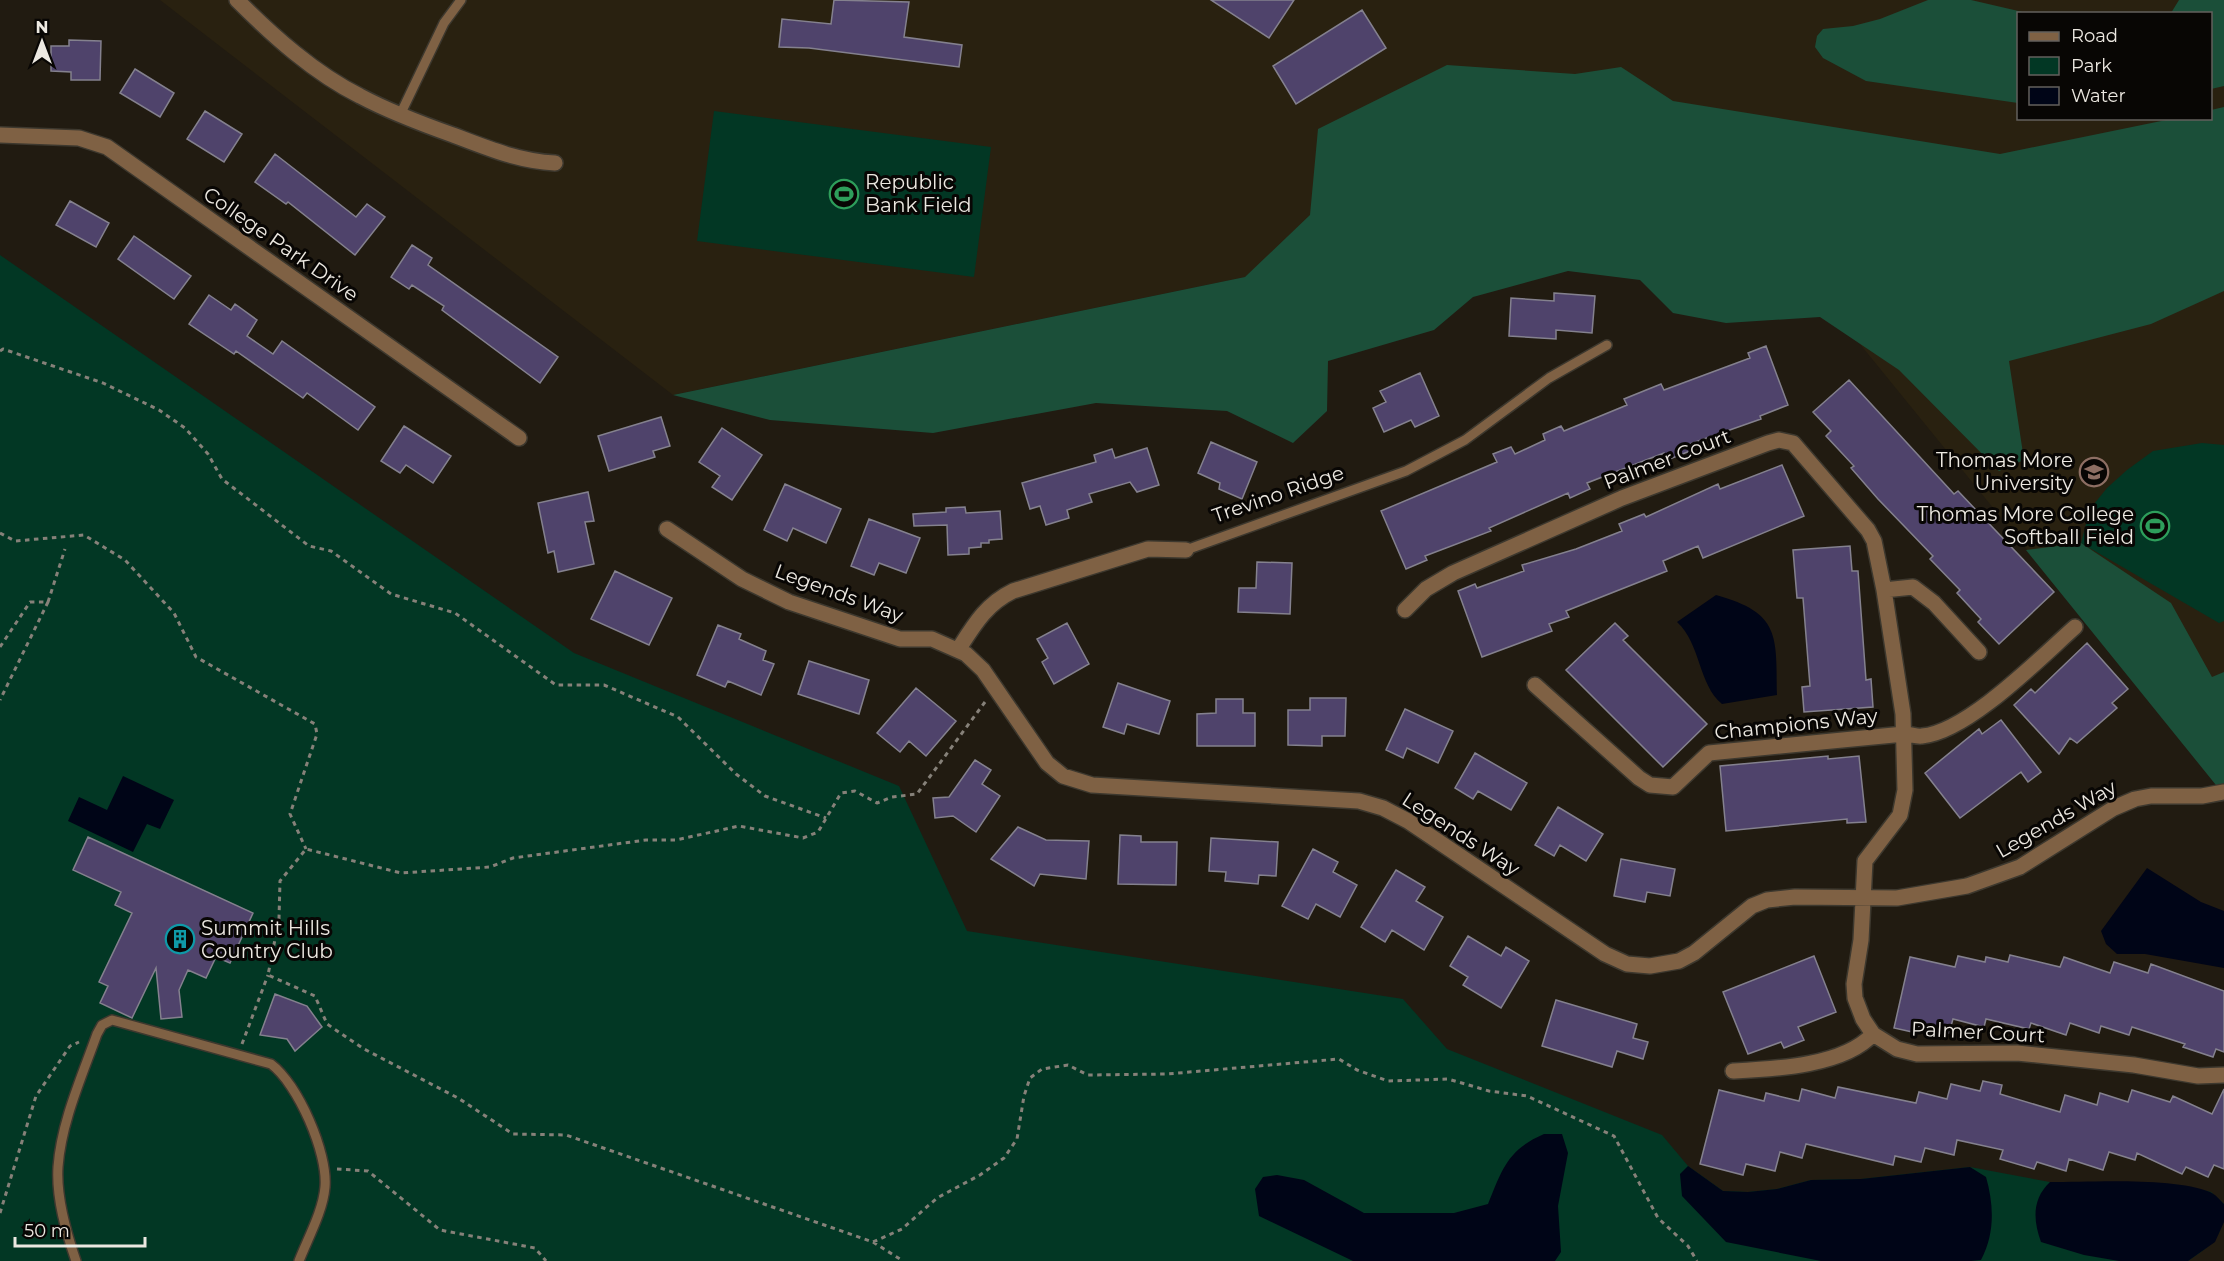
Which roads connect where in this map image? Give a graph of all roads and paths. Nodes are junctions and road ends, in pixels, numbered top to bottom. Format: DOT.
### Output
graph roads {
  1 [pos="237,0"];
  2 [pos="461,0"];
  3 [pos="400,115"];
  4 [pos="0,135"];
  5 [pos="555,163"];
  6 [pos="1607,345"];
  7 [pos="0,351"];
  8 [pos="519,438"];
  9 [pos="667,528"];
  10 [pos="0,533"];
  11 [pos="65,549"];
  12 [pos="1185,550"];
  13 [pos="1884,590"];
  14 [pos="48,602"];
  15 [pos="1405,610"];
  16 [pos="2075,627"];
  17 [pos="0,647"];
  18 [pos="958,650"];
  19 [pos="1979,652"];
  20 [pos="1535,685"];
  21 [pos="996,688"];
  22 [pos="0,700"];
  23 [pos="1904,734"];
  24 [pos="2224,793"];
  25 [pos="826,818"];
  26 [pos="306,849"];
  27 [pos="1864,898"];
  28 [pos="268,975"];
  29 [pos="96,1035"];
  30 [pos="1873,1035"];
  31 [pos="237,1055"];
  32 [pos="1733,1071"];
  33 [pos="2224,1075"];
  34 [pos="324,1167"];
  35 [pos="0,1213"];
  36 [pos="873,1242"];
  37 [pos="76,1261"];
  38 [pos="299,1261"];
  39 [pos="546,1261"];
  40 [pos="903,1261"];
  41 [pos="1696,1261"];
  1 -- 3 [label="street"];
  2 -- 3 [label="lane"];
  3 -- 5 [label="street"];
  4 -- 8 [label="street, College Park Drive"];
  6 -- 12 [label="lane, Trevino Ridge"];
  7 -- 25 [label="path"];
  9 -- 18 [label="street, Legends Way"];
  10 -- 26 [label="path"];
  11 -- 14 [label="path"];
  12 -- 18 [label="street, Trevino Ridge"];
  13 -- 15 [label="street, Palmer Court"];
  13 -- 19 [label="street"];
  13 -- 23 [label="street, Palmer Court"];
  14 -- 17 [label="path"];
  14 -- 22 [label="path"];
  16 -- 23 [label="street, Champions Way"];
  18 -- 21 [label="street, Legends Way"];
  20 -- 23 [label="street, Champions Way"];
  21 -- 25 [label="path"];
  21 -- 27 [label="street, Legends Way"];
  23 -- 27 [label="street, Palmer Court"];
  24 -- 27 [label="street, Legends Way"];
  25 -- 26 [label="path"];
  26 -- 28 [label="path"];
  27 -- 30 [label="street, Palmer Court"];
  28 -- 31 [label="path"];
  28 -- 36 [label="path"];
  29 -- 31 [label="lane"];
  29 -- 35 [label="path"];
  29 -- 37 [label="lane"];
  30 -- 32 [label="street"];
  30 -- 33 [label="street, Palmer Court"];
  31 -- 34 [label="lane"];
  34 -- 38 [label="lane"];
  34 -- 39 [label="path"];
  36 -- 40 [label="path"];
  36 -- 41 [label="path"];
}
